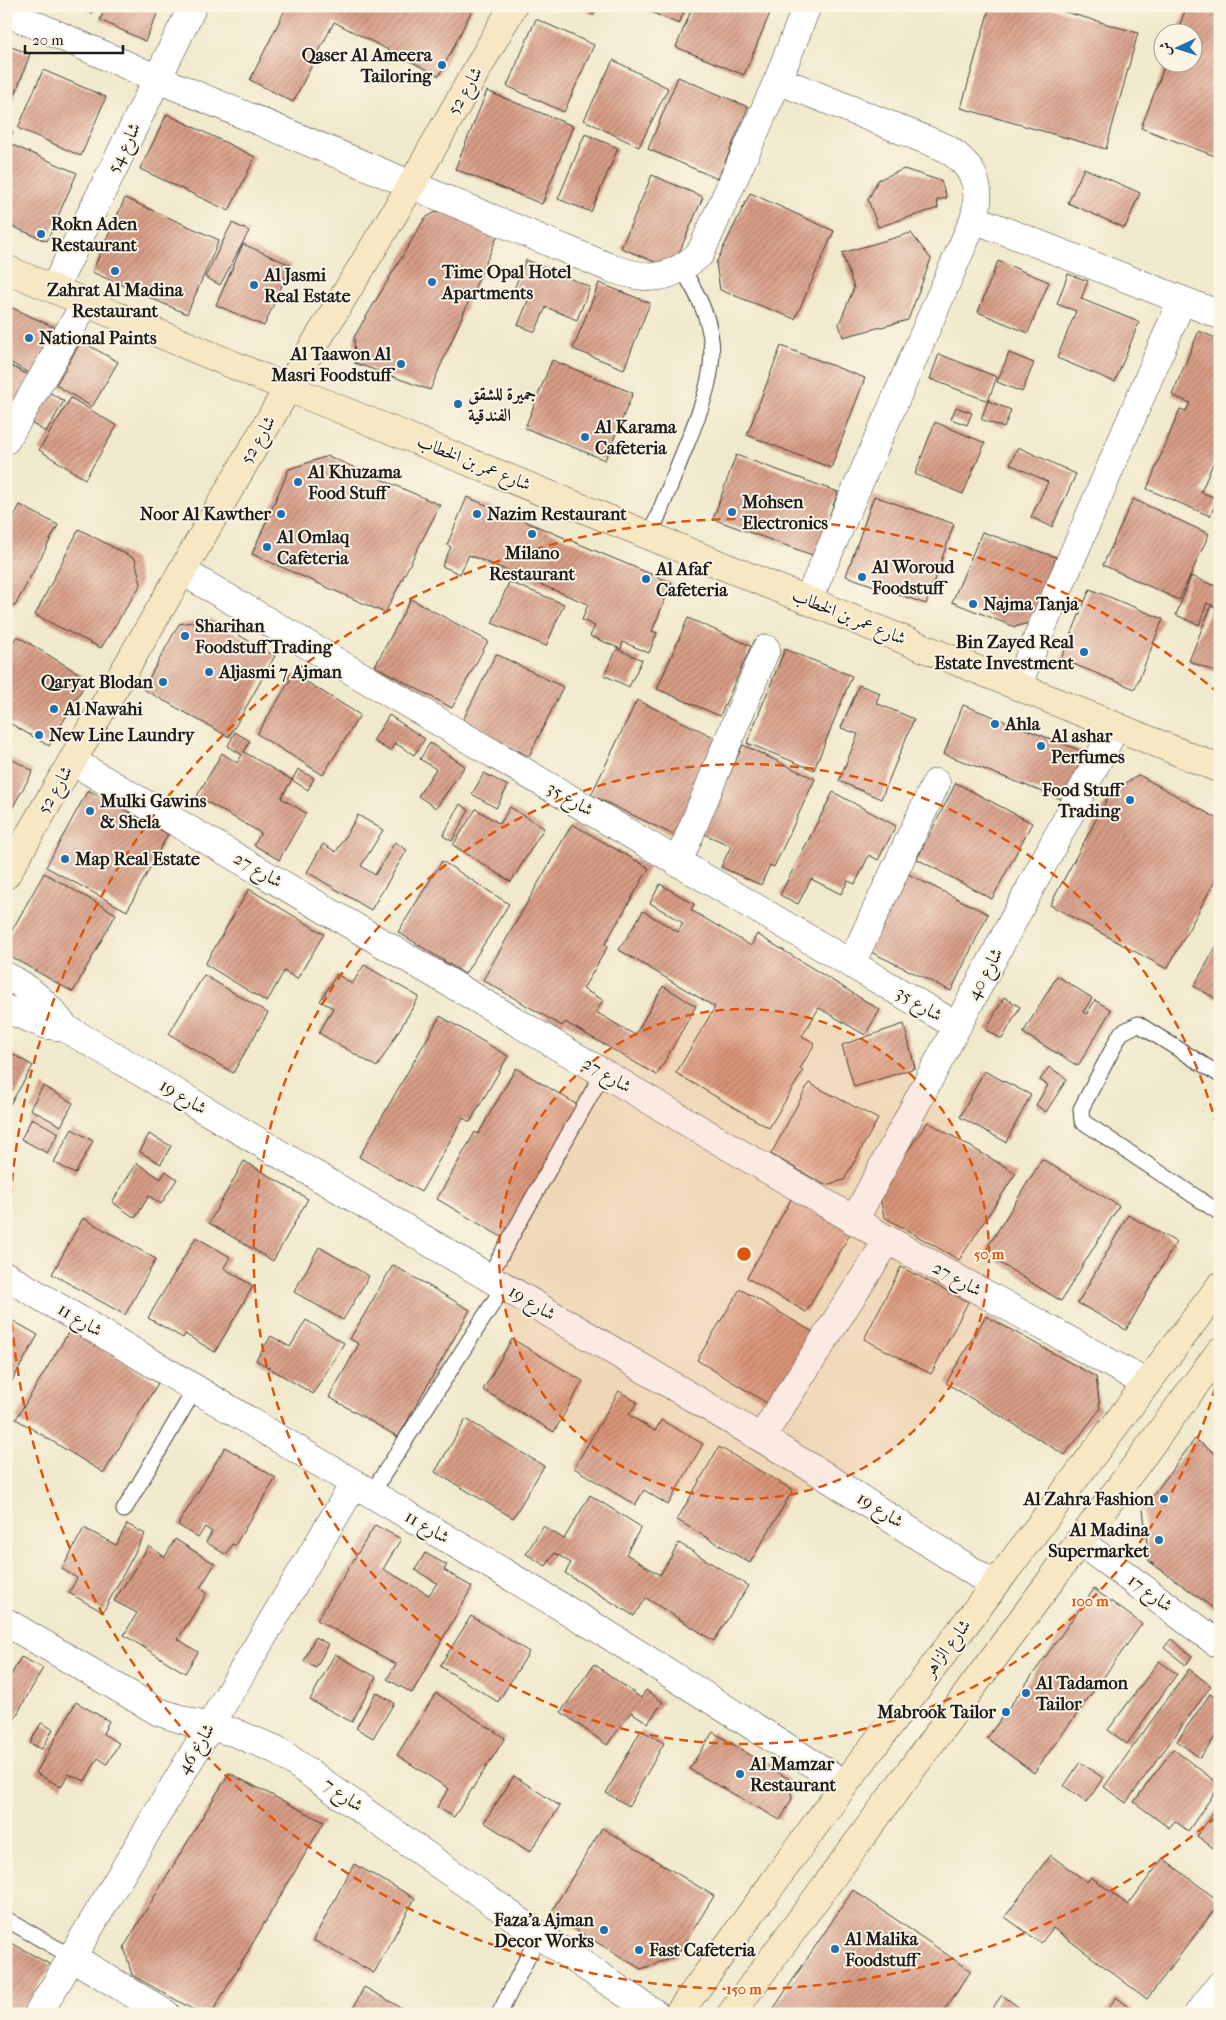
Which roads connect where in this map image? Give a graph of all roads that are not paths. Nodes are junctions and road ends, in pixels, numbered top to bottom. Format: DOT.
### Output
graph roads {
  1 [pos="193,6"];
  2 [pos="513,6"];
  3 [pos="807,6"];
  4 [pos="6,12"];
  5 [pos="158,78"];
  6 [pos="778,80"];
  7 [pos="412,184"];
  8 [pos="974,219"];
  9 [pos="6,269"];
  10 [pos="682,269"];
  11 [pos="54,289"];
  12 [pos="1182,300"];
  13 [pos="86,302"];
  14 [pos="1220,315"];
  15 [pos="288,388"];
  16 [pos="6,440"];
  17 [pos="650,536"];
  18 [pos="182,571"];
  19 [pos="808,600"];
  20 [pos="766,649"];
  21 [pos="1018,686"];
  22 [pos="1116,726"];
  23 [pos="72,761"];
  24 [pos="1220,769"];
  25 [pos="936,783"];
  26 [pos="10,861"];
  27 [pos="678,863"];
  28 [pos="852,964"];
  29 [pos="6,976"];
  30 [pos="6,1009"];
  31 [pos="957,1026"];
  32 [pos="65,1028"];
  33 [pos="604,1073"];
  34 [pos="1220,1075"];
  35 [pos="1220,1213"];
  36 [pos="854,1221"];
  37 [pos="888,1240"];
  38 [pos="6,1276"];
  39 [pos="496,1282"];
  40 [pos="1220,1286"];
  41 [pos="1220,1351"];
  42 [pos="1146,1383"];
  43 [pos="195,1388"];
  44 [pos="761,1438"];
  45 [pos="363,1489"];
  46 [pos="124,1510"];
  47 [pos="1080,1541"];
  48 [pos="994,1584"];
  49 [pos="6,1622"];
  50 [pos="1220,1644"];
  51 [pos="210,1725"];
  52 [pos="845,1784"];
  53 [pos="6,1919"];
  54 [pos="539,1935"];
  55 [pos="72,1957"];
  56 [pos="1220,1985"];
  57 [pos="38,2014"];
  58 [pos="166,2014"];
  59 [pos="499,2014"];
  60 [pos="656,2014"];
  61 [pos="678,2014"];
  62 [pos="731,2014"];
  63 [pos="1198,2014"];
  1 -- 5 [label="street, شارع 54"];
  2 -- 7 [label="main road, شارع 52"];
  3 -- 6 [label="street"];
  4 -- 5 [label="street"];
  5 -- 7 [label="street"];
  5 -- 11 [label="street, شارع 54"];
  6 -- 8 [label="street"];
  6 -- 10 [label="street"];
  7 -- 10 [label="street"];
  7 -- 15 [label="main road, شارع 52"];
  8 -- 12 [label="street"];
  8 -- 19 [label="street"];
  9 -- 11 [label="main road, شارع عمر بن الخطاب"];
  10 -- 17 [label="lane"];
  11 -- 13 [label="main road, شارع عمر بن الخطاب"];
  12 -- 14 [label="street"];
  12 -- 21 [label="street"];
  13 -- 15 [label="main road, شارع عمر بن الخطاب"];
  13 -- 16 [label="street"];
  15 -- 17 [label="main road, شارع عمر بن الخطاب"];
  15 -- 18 [label="main road, شارع 52"];
  17 -- 19 [label="main road, شارع عمر بن الخطاب"];
  18 -- 23 [label="main road, شارع 52"];
  18 -- 27 [label="street, شارع 35"];
  19 -- 21 [label="main road, شارع عمر بن الخطاب"];
  20 -- 27 [label="street"];
  21 -- 22 [label="main road, شارع عمر بن الخطاب"];
  22 -- 24 [label="main road, شارع عمر بن الخطاب"];
  22 -- 31 [label="street, شارع 40"];
  23 -- 26 [label="main road, شارع 52"];
  23 -- 33 [label="street, شارع 27"];
  25 -- 28 [label="street"];
  27 -- 28 [label="street, شارع 35"];
  28 -- 31 [label="street, شارع 35"];
  29 -- 32 [label="street, شارع 19"];
  30 -- 32 [label="street, شارع 19"];
  31 -- 36 [label="street, شارع 40"];
  32 -- 39 [label="street, شارع 19"];
  33 -- 36 [label="street, شارع 27"];
  33 -- 39 [label="lane"];
  34 -- 35 [label="lane"];
  36 -- 37 [label="street, شارع 27"];
  37 -- 42 [label="street, شارع 27"];
  37 -- 44 [label="street"];
  38 -- 43 [label="street, شارع 11"];
  39 -- 44 [label="street, شارع 19"];
  39 -- 45 [label="lane"];
  40 -- 42 [label="main road, شارع الزاهر"];
  41 -- 47 [label="main road"];
  42 -- 48 [label="main road, شارع الزاهر"];
  43 -- 45 [label="street, شارع 11"];
  43 -- 46 [label="lane"];
  44 -- 48 [label="street, شارع 19"];
  45 -- 51 [label="street, شارع 46"];
  45 -- 52 [label="street, شارع 11"];
  47 -- 50 [label="street, شارع 17"];
  47 -- 62 [label="main road"];
  48 -- 52 [label="main road, شارع الزاهر"];
  49 -- 51 [label="street, شارع 7"];
  51 -- 54 [label="street, شارع 7"];
  51 -- 55 [label="street, شارع 46"];
  52 -- 61 [label="main road, شارع الزاهر"];
  53 -- 55 [label="lane"];
  54 -- 59 [label="lane"];
  54 -- 60 [label="street, شارع 7"];
  55 -- 57 [label="street, شارع 46"];
  55 -- 58 [label="street"];
  56 -- 63 [label="street"];
}
